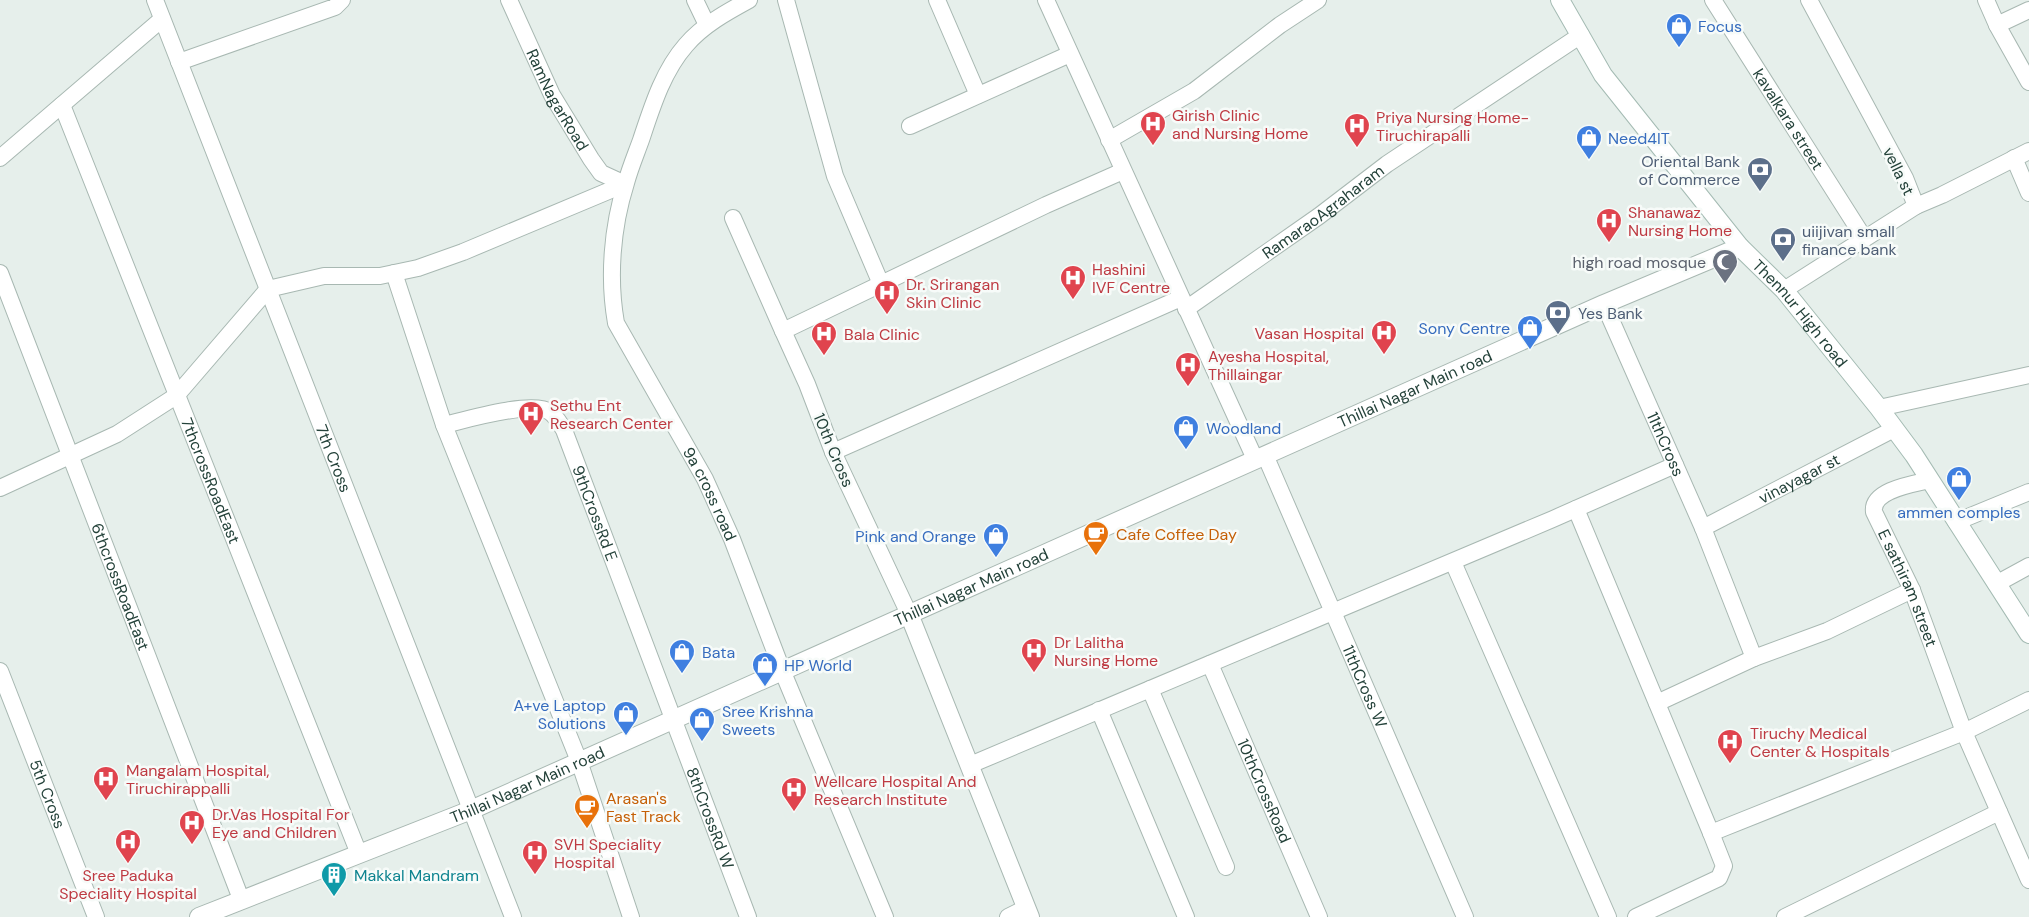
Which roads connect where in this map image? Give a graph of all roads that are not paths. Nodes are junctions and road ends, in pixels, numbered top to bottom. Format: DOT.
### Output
graph roads {
  1 [pos="155,0"];
  2 [pos="342,0"];
  3 [pos="509,0"];
  4 [pos="695,0"];
  5 [pos="749,0"];
  6 [pos="786,0"];
  7 [pos="937,0"];
  8 [pos="1046,0"];
  9 [pos="1318,0"];
  10 [pos="1560,0"];
  11 [pos="1713,0"];
  12 [pos="1809,0"];
  13 [pos="1986,0"];
  14 [pos="2029,10"];
  15 [pos="162,19"];
  16 [pos="707,25"];
  17 [pos="1997,25"];
  18 [pos="1581,35"];
  19 [pos="1070,54"];
  20 [pos="179,62"];
  21 [pos="2029,82"];
  22 [pos="978,95"];
  23 [pos="62,105"];
  24 [pos="910,126"];
  25 [pos="1108,140"];
  26 [pos="2021,154"];
  27 [pos="0,158"];
  28 [pos="1123,171"];
  29 [pos="625,184"];
  30 [pos="2029,193"];
  31 [pos="1916,206"];
  32 [pos="733,218"];
  33 [pos="1864,238"];
  34 [pos="1740,247"];
  35 [pos="0,273"];
  36 [pos="394,273"];
  37 [pos="881,284"];
  38 [pos="268,289"];
  39 [pos="1784,290"];
  40 [pos="1183,303"];
  41 [pos="1604,303"];
  42 [pos="783,331"];
  43 [pos="2029,375"];
  44 [pos="176,396"];
  45 [pos="1879,408"];
  46 [pos="444,425"];
  47 [pos="1894,429"];
  48 [pos="833,452"];
  49 [pos="71,455"];
  50 [pos="1260,457"];
  51 [pos="1675,465"];
  52 [pos="1930,480"];
  53 [pos="0,488"];
  54 [pos="2029,492"];
  55 [pos="1576,509"];
  56 [pos="1956,522"];
  57 [pos="1703,528"];
  58 [pos="1453,562"];
  59 [pos="2029,566"];
  60 [pos="1996,584"];
  61 [pos="1912,590"];
  62 [pos="1333,612"];
  63 [pos="909,614"];
  64 [pos="2029,634"];
  65 [pos="1754,658"];
  66 [pos="1210,664"];
  67 [pos="782,670"];
  68 [pos="0,671"];
  69 [pos="1150,689"];
  70 [pos="2029,700"];
  71 [pos="1657,703"];
  72 [pos="1099,710"];
  73 [pos="674,719"];
  74 [pos="1964,732"];
  75 [pos="579,761"];
  76 [pos="970,765"];
  77 [pos="471,810"];
  78 [pos="1999,812"];
  79 [pos="1711,833"];
  80 [pos="359,854"];
  81 [pos="1226,867"];
  82 [pos="2029,880"];
  83 [pos="241,899"];
  84 [pos="1028,912"];
  85 [pos="96,917"];
  86 [pos="199,917"];
  87 [pos="513,917"];
  88 [pos="631,917"];
  89 [pos="748,917"];
  90 [pos="885,917"];
  91 [pos="1008,917"];
  92 [pos="1186,917"];
  93 [pos="1319,917"];
  94 [pos="1465,917"];
  95 [pos="1608,917"];
  96 [pos="1636,917"];
  97 [pos="1785,917"];
  1 -- 15 [label="street, 7th Cross"];
  2 -- 20 [label="street"];
  3 -- 29 [label="street, RamNagarRoad"];
  4 -- 16 [label="street"];
  5 -- 16 [label="street, 9a cross road"];
  6 -- 37 [label="street"];
  7 -- 22 [label="street"];
  8 -- 19 [label="street, 11thCross W"];
  9 -- 25 [label="street"];
  10 -- 18 [label="street, Thennur High road"];
  11 -- 33 [label="street, kavalkara street"];
  12 -- 31 [label="street, vella st"];
  13 -- 17 [label="street"];
  14 -- 17 [label="street"];
  15 -- 20 [label="street, 7th Cross"];
  15 -- 23 [label="street"];
  16 -- 29 [label="street, 9a cross road"];
  17 -- 21 [label="street"];
  18 -- 34 [label="street, Thennur High road"];
  18 -- 40 [label="street, RamaraoAgraharam"];
  19 -- 22 [label="street"];
  19 -- 25 [label="street, 11thCross W"];
  20 -- 38 [label="street, 7th Cross"];
  22 -- 24 [label="street"];
  23 -- 27 [label="street"];
  23 -- 44 [label="street, 7thcrossRoadEast"];
  25 -- 28 [label="street, 11thCross W"];
  26 -- 30 [label="street"];
  26 -- 31 [label="street"];
  28 -- 37 [label="street"];
  28 -- 40 [label="street, 11thCross W"];
  29 -- 36 [label="street"];
  29 -- 67 [label="street, 9a cross road"];
  31 -- 33 [label="street, vella st"];
  32 -- 42 [label="street, 10th Cross"];
  33 -- 39 [label="street, vella st"];
  34 -- 39 [label="street, Thennur High road"];
  34 -- 41 [label="street, Thillai Nagar Main road"];
  35 -- 49 [label="street, 6thcrossRoadEast"];
  36 -- 38 [label="street"];
  36 -- 46 [label="street"];
  37 -- 42 [label="street"];
  38 -- 44 [label="street"];
  38 -- 77 [label="street, 7th Cross"];
  39 -- 45 [label="street, Thennur High road"];
  40 -- 48 [label="street, RamaraoAgraharam"];
  40 -- 50 [label="street, 11thCross W"];
  41 -- 50 [label="street, Thillai Nagar Main road"];
  41 -- 51 [label="street, 11thCross"];
  42 -- 48 [label="street, 10th Cross"];
  43 -- 45 [label="street"];
  44 -- 49 [label="street"];
  44 -- 80 [label="street, 7thcrossRoadEast"];
  45 -- 47 [label="street, Thennur High road"];
  46 -- 73 [label="street, 9thCrossRd E"];
  46 -- 75 [label="street"];
  47 -- 52 [label="street, Thennur High road"];
  47 -- 57 [label="street, vinayagar st"];
  48 -- 63 [label="street, 10th Cross"];
  49 -- 53 [label="street"];
  49 -- 83 [label="street, 6thcrossRoadEast"];
  50 -- 62 [label="street, 11thCross W"];
  50 -- 63 [label="street, Thillai Nagar Main road"];
  51 -- 55 [label="street"];
  51 -- 57 [label="street, 11thCross"];
  52 -- 56 [label="street, Thennur High road"];
  52 -- 61 [label="street, E sathiram street"];
  54 -- 56 [label="street"];
  55 -- 58 [label="street"];
  55 -- 71 [label="street"];
  56 -- 60 [label="street, Thennur High road"];
  57 -- 65 [label="street, 11thCross"];
  58 -- 62 [label="street"];
  58 -- 95 [label="street"];
  59 -- 60 [label="street"];
  60 -- 64 [label="street, Thennur High road"];
  61 -- 65 [label="street"];
  61 -- 74 [label="street, E sathiram street"];
  62 -- 66 [label="street"];
  62 -- 94 [label="street, 11thCross W"];
  63 -- 67 [label="street, Thillai Nagar Main road"];
  63 -- 76 [label="street, 10th Cross"];
  65 -- 71 [label="street"];
  66 -- 69 [label="street"];
  66 -- 93 [label="street, 10thCrossRoad"];
  67 -- 73 [label="street, Thillai Nagar Main road"];
  67 -- 90 [label="street, 9a cross road"];
  68 -- 85 [label="street, 5th Cross"];
  69 -- 72 [label="street"];
  69 -- 81 [label="street"];
  70 -- 74 [label="street"];
  71 -- 79 [label="street"];
  72 -- 76 [label="street"];
  72 -- 92 [label="street"];
  73 -- 75 [label="street, Thillai Nagar Main road"];
  73 -- 89 [label="street, 8thCrossRd W"];
  74 -- 78 [label="street, E sathiram street"];
  74 -- 79 [label="street"];
  75 -- 77 [label="street, Thillai Nagar Main road"];
  75 -- 88 [label="street"];
  76 -- 84 [label="street, 10th Cross"];
  77 -- 80 [label="street, Thillai Nagar Main road"];
  77 -- 87 [label="street, 7th Cross"];
  78 -- 82 [label="street, E sathiram street"];
  78 -- 97 [label="street"];
  79 -- 96 [label="street"];
  80 -- 83 [label="street, Thillai Nagar Main road"];
  83 -- 86 [label="street, Thillai Nagar Main road"];
  84 -- 91 [label="street"];
}
